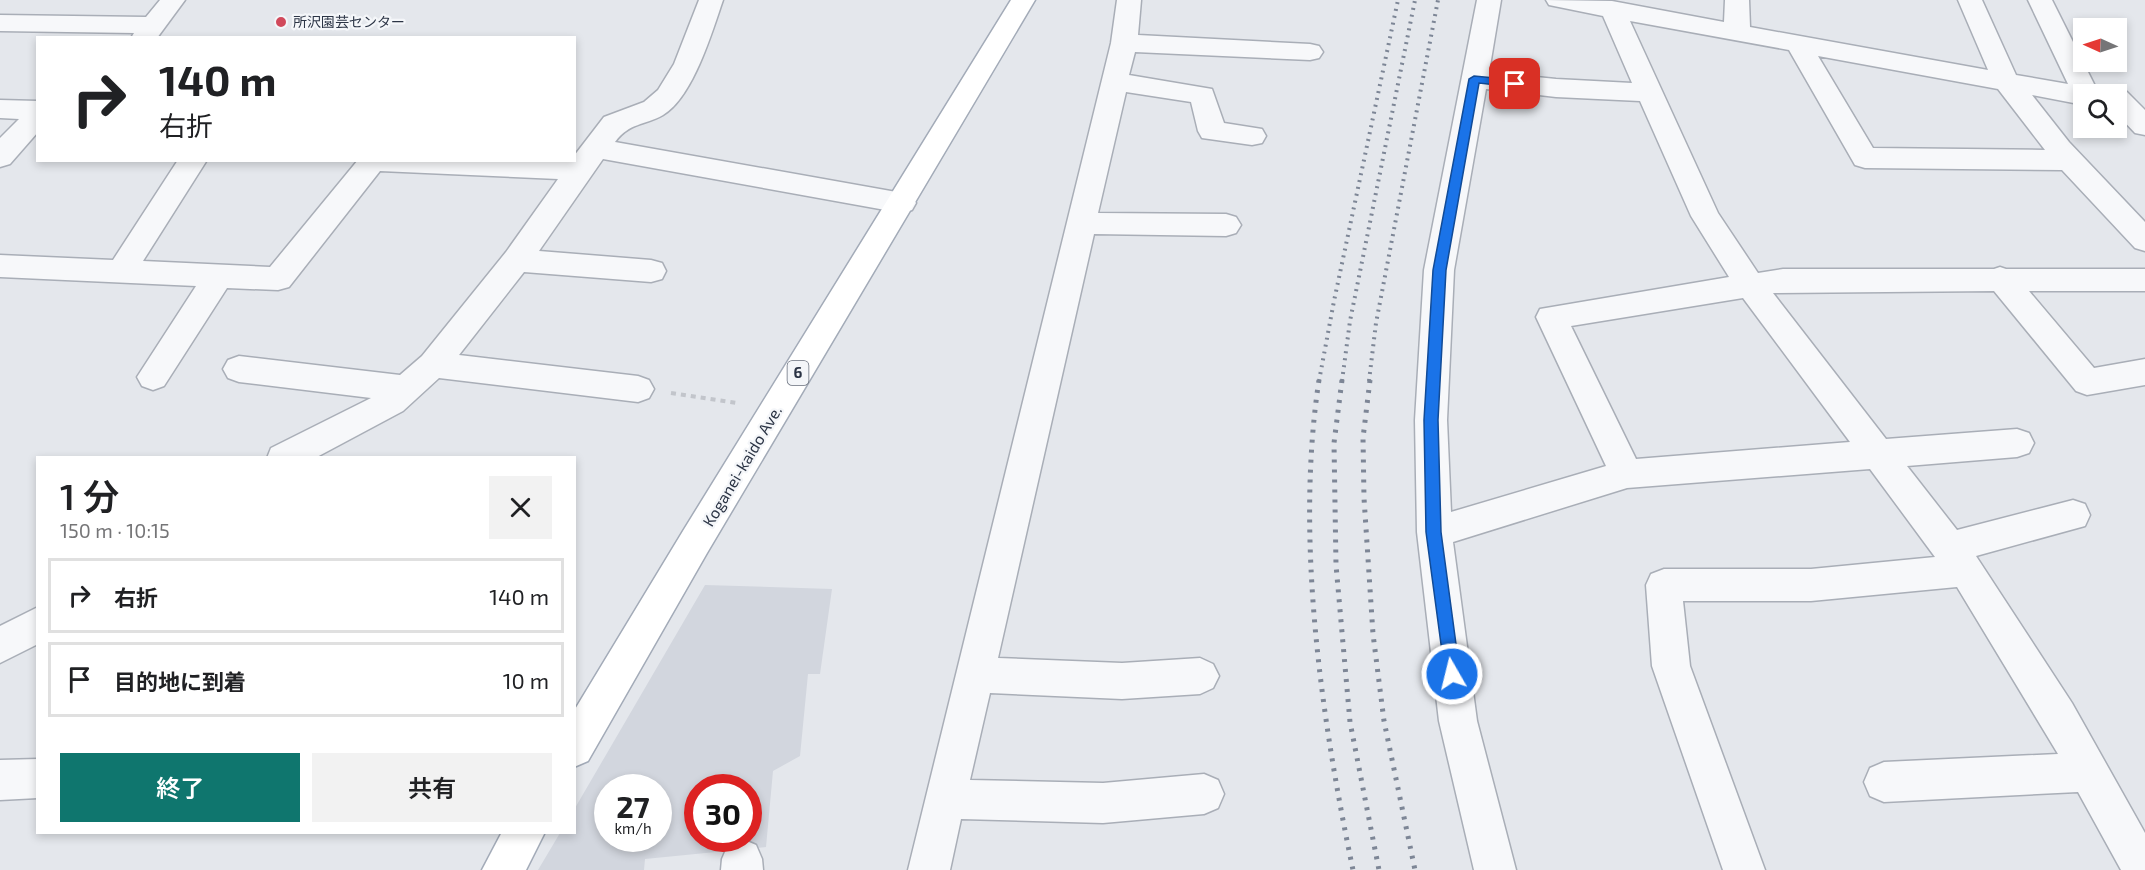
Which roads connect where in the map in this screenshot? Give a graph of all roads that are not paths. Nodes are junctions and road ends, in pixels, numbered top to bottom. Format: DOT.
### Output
graph roads {
  1 [pos="173,0"];
  2 [pos="711,0"];
  3 [pos="1023,0"];
  4 [pos="1130,0"];
  5 [pos="1489,0"];
  6 [pos="1558,0"];
  7 [pos="1737,0"];
  8 [pos="1970,0"];
  9 [pos="2040,0"];
  10 [pos="1612,9"];
  11 [pos="0,22"];
  12 [pos="148,31"];
  13 [pos="1737,33"];
  14 [pos="1124,43"];
  15 [pos="1799,46"];
  16 [pos="1310,52"];
  17 [pos="1474,79"];
  18 [pos="1115,81"];
  19 [pos="2006,81"];
  20 [pos="2080,84"];
  21 [pos="1650,93"];
  22 [pos="2073,93"];
  23 [pos="2127,99"];
  24 [pos="2145,100"];
  25 [pos="2127,108"];
  26 [pos="0,109"];
  27 [pos="36,110"];
  28 [pos="2145,126"];
  29 [pos="31,129"];
  30 [pos="1252,136"];
  31 [pos="597,148"];
  32 [pos="0,157"];
  33 [pos="2068,160"];
  34 [pos="192,162"];
  35 [pos="371,162"];
  36 [pos="395,162"];
  37 [pos="579,170"];
  38 [pos="902,203"];
  39 [pos="1080,223"];
  40 [pos="1226,225"];
  41 [pos="2145,240"];
  42 [pos="518,260"];
  43 [pos="0,266"];
  44 [pos="651,271"];
  45 [pos="120,273"];
  46 [pos="218,277"];
  47 [pos="2000,278"];
  48 [pos="2145,280"];
  49 [pos="1750,285"];
  50 [pos="433,365"];
  51 [pos="239,369"];
  52 [pos="2145,372"];
  53 [pos="153,377"];
  54 [pos="638,388"];
  55 [pos="407,389"];
  56 [pos="2017,443"];
  57 [pos="1876,455"];
  58 [pos="288,456"];
  59 [pos="1627,474"];
  60 [pos="2073,515"];
  61 [pos="1434,532"];
  62 [pos="1957,559"];
  63 [pos="975,675"];
  64 [pos="1200,676"];
  65 [pos="576,745"];
  66 [pos="2089,771"];
  67 [pos="36,778"];
  68 [pos="0,780"];
  69 [pos="1884,782"];
  70 [pos="1204,794"];
  71 [pos="945,799"];
  72 [pos="524,834"];
  73 [pos="503,870"];
  74 [pos="929,870"];
  75 [pos="1495,870"];
  76 [pos="1744,870"];
  77 [pos="2143,870"];
  1 -- 12 [label="street"];
  2 -- 31 [label="street"];
  3 -- 38 [label="main road, Koganei-kaido Ave. / 6"];
  4 -- 14 [label="street"];
  5 -- 17 [label="street"];
  6 -- 10 [label="street"];
  7 -- 13 [label="street"];
  8 -- 19 [label="street"];
  9 -- 20 [label="street"];
  10 -- 13 [label="street"];
  10 -- 21 [label="street"];
  11 -- 12 [label="street"];
  13 -- 15 [label="street"];
  14 -- 16 [label="street"];
  14 -- 18 [label="street"];
  15 -- 19 [label="street"];
  15 -- 33 [label="street"];
  17 -- 21 [label="street"];
  17 -- 61 [label="street"];
  18 -- 30 [label="street"];
  18 -- 39 [label="street"];
  19 -- 22 [label="street"];
  19 -- 33 [label="street"];
  21 -- 49 [label="street"];
  23 -- 24 [label="street"];
  25 -- 28 [label="street"];
  26 -- 27 [label="street"];
  29 -- 32 [label="street"];
  31 -- 37 [label="street"];
  31 -- 38 [label="street"];
  33 -- 41 [label="street"];
  34 -- 45 [label="street"];
  35 -- 46 [label="street"];
  36 -- 37 [label="street"];
  37 -- 42 [label="street"];
  38 -- 65 [label="main road, Koganei-kaido Ave. / 6"];
  39 -- 40 [label="street"];
  39 -- 63 [label="street"];
  42 -- 44 [label="street"];
  42 -- 50 [label="street"];
  43 -- 45 [label="street"];
  45 -- 46 [label="street"];
  46 -- 53 [label="street"];
  47 -- 48 [label="street"];
  47 -- 49 [label="street"];
  47 -- 52 [label="street"];
  49 -- 57 [label="street"];
  49 -- 59 [label="street"];
  50 -- 54 [label="street"];
  50 -- 55 [label="street"];
  51 -- 55 [label="street"];
  55 -- 58 [label="street"];
  56 -- 57 [label="street"];
  57 -- 59 [label="street"];
  57 -- 62 [label="street"];
  59 -- 61 [label="street"];
  60 -- 62 [label="street"];
  61 -- 75 [label="street"];
  62 -- 66 [label="street"];
  62 -- 76 [label="street"];
  63 -- 64 [label="street"];
  63 -- 71 [label="street"];
  66 -- 69 [label="street"];
  66 -- 77 [label="street"];
  67 -- 68 [label="street"];
  70 -- 71 [label="street"];
  71 -- 74 [label="street"];
  72 -- 73 [label="main road"];
}
